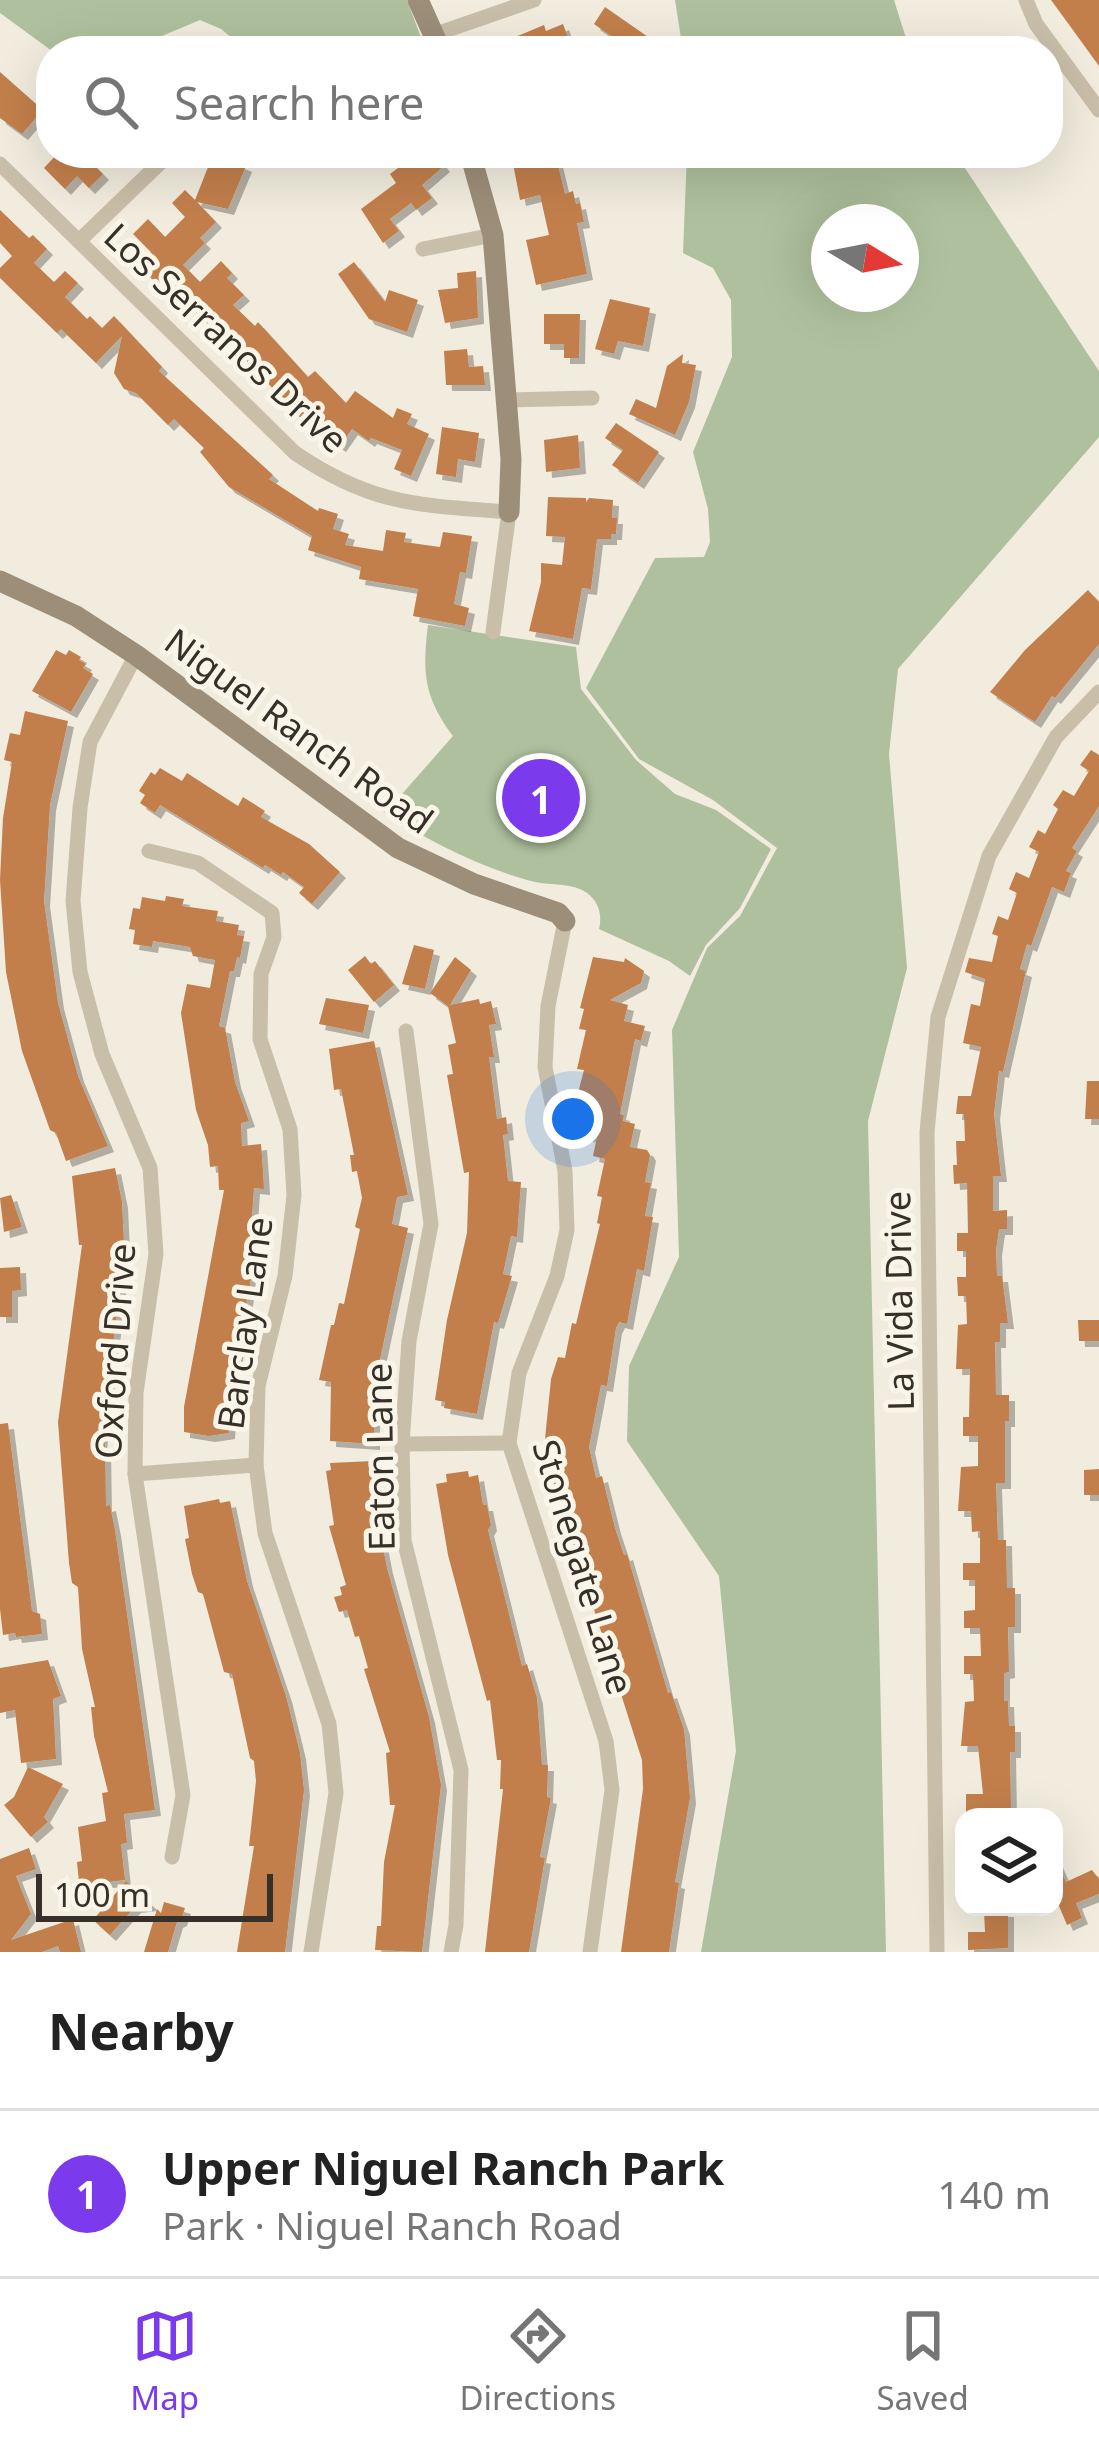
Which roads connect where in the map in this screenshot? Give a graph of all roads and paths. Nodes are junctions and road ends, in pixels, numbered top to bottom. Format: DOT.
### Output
graph roads {
  1 [pos="418,0"];
  2 [pos="534,0"];
  3 [pos="1026,0"];
  4 [pos="436,36"];
  5 [pos="454,36"];
  6 [pos="1045,36"];
  7 [pos="1063,61"];
  8 [pos="1099,110"];
  9 [pos="0,164"];
  10 [pos="155,168"];
  11 [pos="474,168"];
  12 [pos="493,235"];
  13 [pos="79,241"];
  14 [pos="423,249"];
  15 [pos="592,398"];
  16 [pos="506,400"];
  17 [pos="509,512"];
  18 [pos="0,581"];
  19 [pos="493,632"];
  20 [pos="136,655"];
  21 [pos="1099,692"];
  22 [pos="148,851"];
  23 [pos="565,920"];
  24 [pos="406,1031"];
  25 [pos="509,1443"];
  26 [pos="402,1444"];
  27 [pos="256,1465"];
  28 [pos="135,1474"];
  29 [pos="172,1856"];
  30 [pos="311,1952"];
  31 [pos="451,1952"];
  32 [pos="590,1952"];
  33 [pos="937,1952"];
  1 -- 4 [label="street"];
  2 -- 5 [label="street"];
  3 -- 6 [label="street"];
  7 -- 8 [label="street"];
  9 -- 13 [label="street, Los Serranos Drive"];
  10 -- 13 [label="street"];
  11 -- 12 [label="street"];
  12 -- 14 [label="street"];
  12 -- 16 [label="street"];
  13 -- 17 [label="street, Los Serranos Drive"];
  15 -- 16 [label="street"];
  16 -- 17 [label="street"];
  17 -- 19 [label="street"];
  18 -- 20 [label="street, Niguel Ranch Road"];
  20 -- 23 [label="street, Niguel Ranch Road"];
  20 -- 28 [label="street, Oxford Drive"];
  21 -- 33 [label="street, La Vida Drive"];
  22 -- 27 [label="street, Barclay Lane"];
  23 -- 25 [label="street, Stonegate Lane"];
  24 -- 26 [label="street, Eaton Lane"];
  25 -- 26 [label="street"];
  25 -- 32 [label="street, Stonegate Lane"];
  26 -- 31 [label="street, Eaton Lane"];
  27 -- 28 [label="street"];
  27 -- 30 [label="street, Barclay Lane"];
  28 -- 29 [label="street, Oxford Drive"];
}
